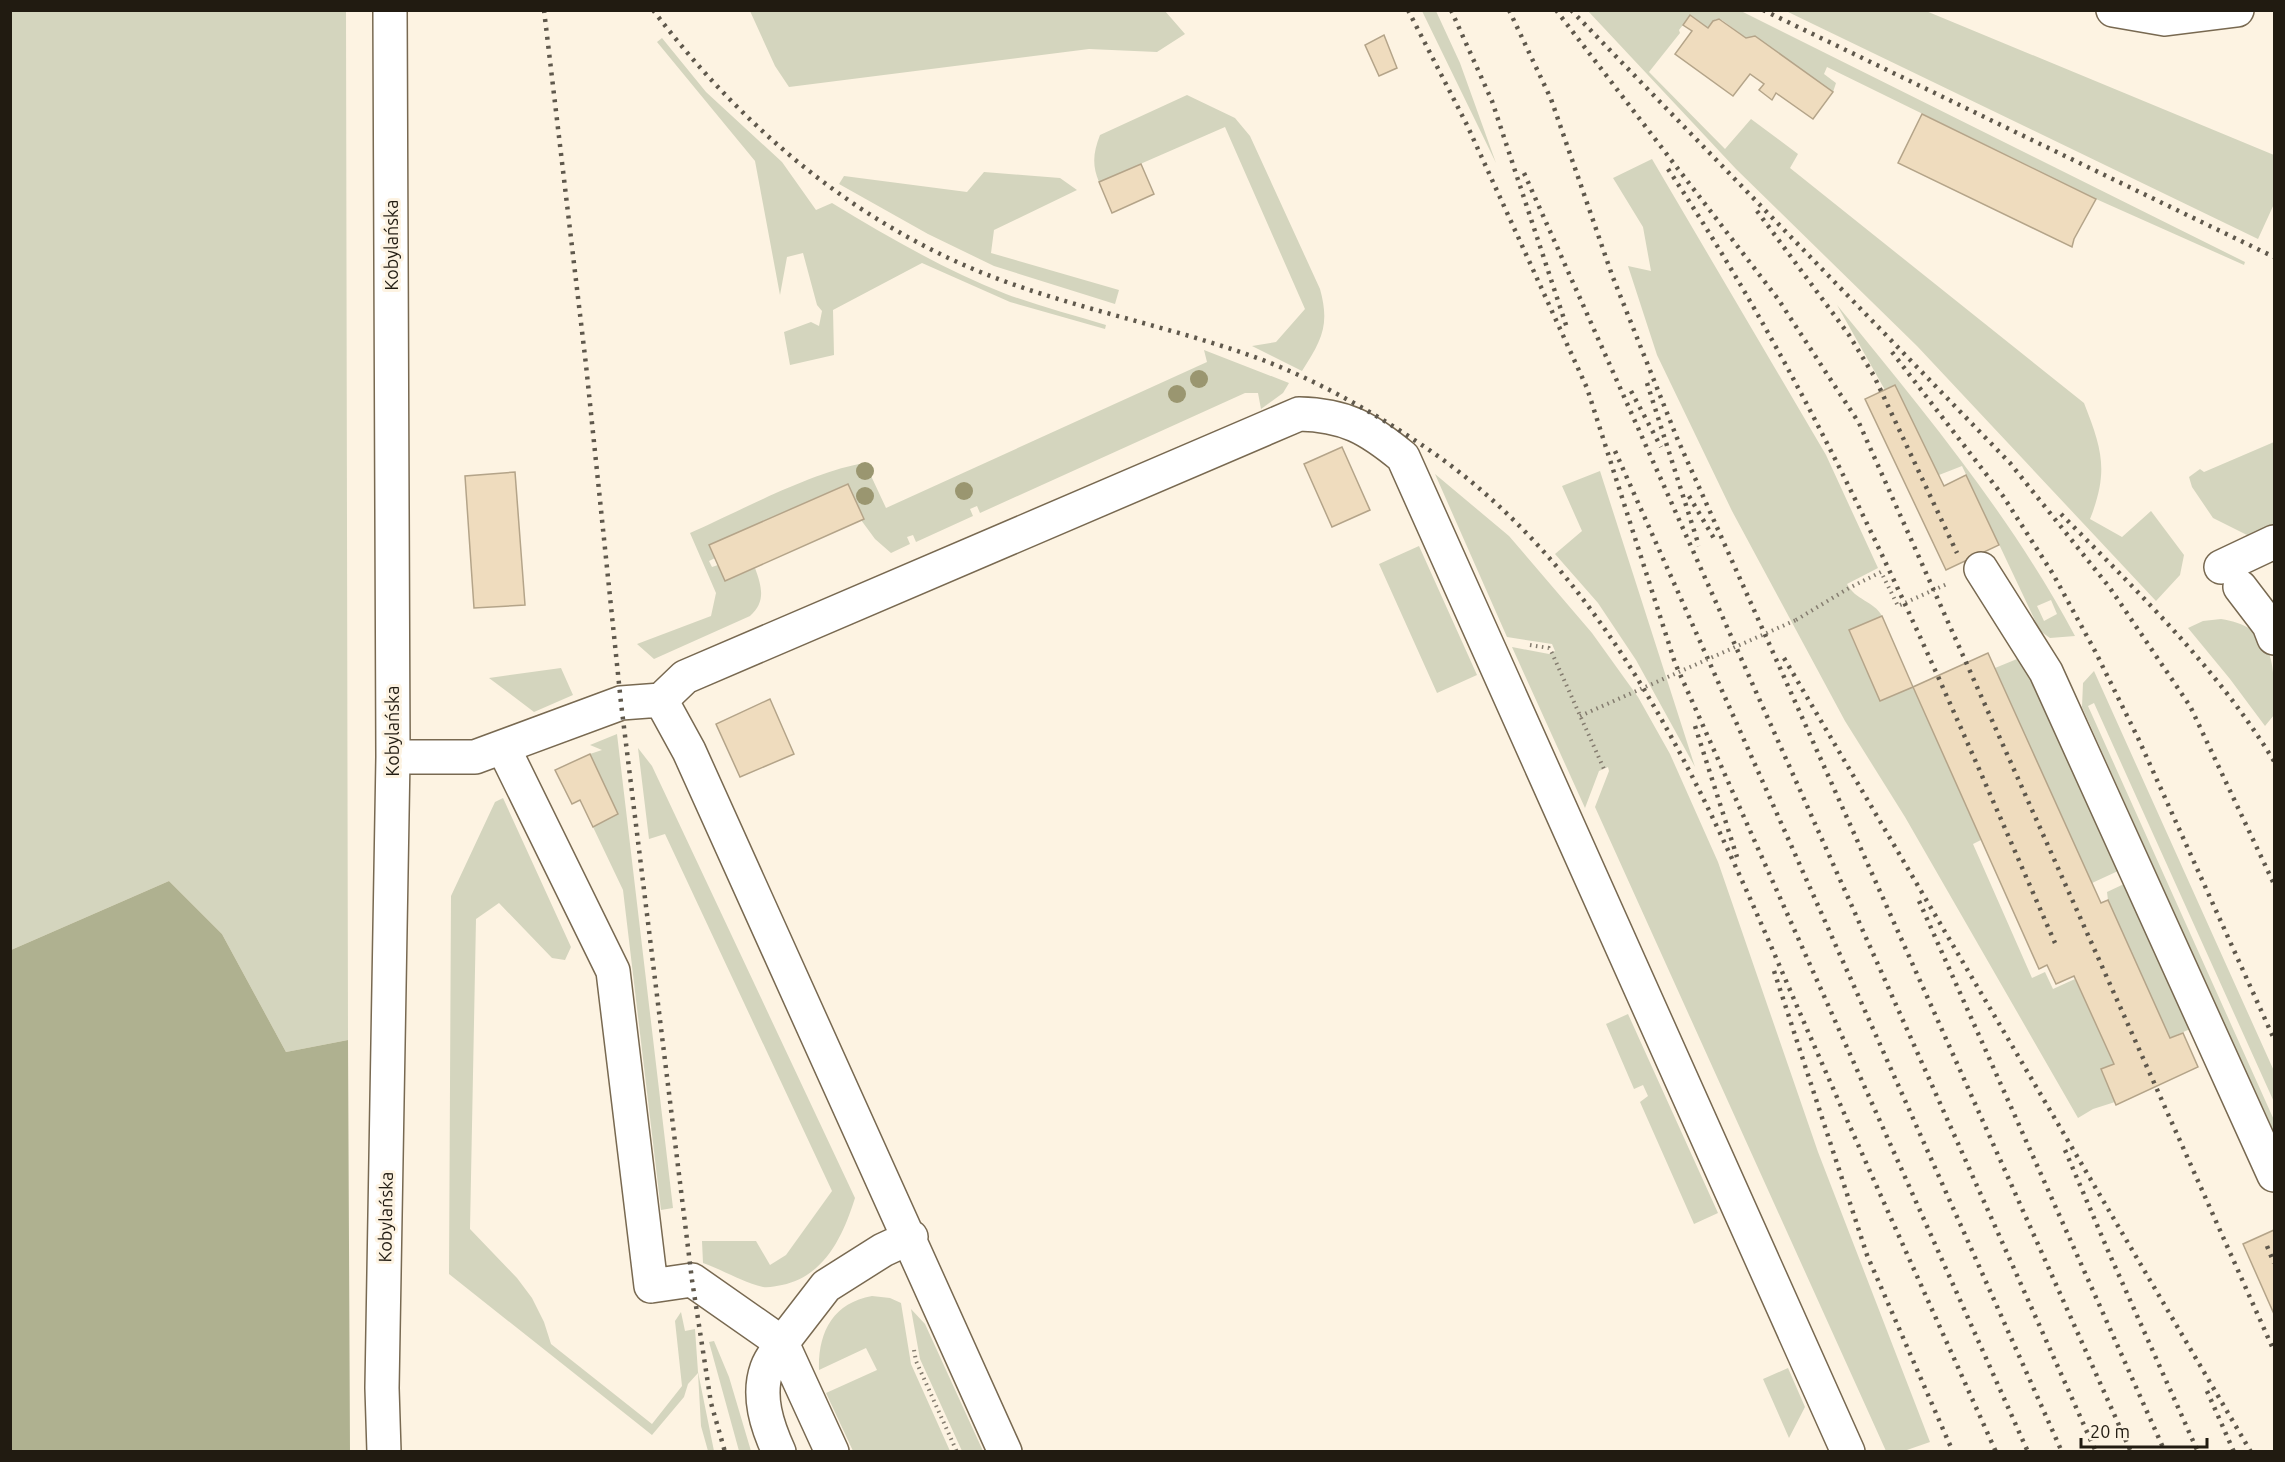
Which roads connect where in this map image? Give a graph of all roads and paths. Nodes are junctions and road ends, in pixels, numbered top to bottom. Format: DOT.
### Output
graph roads {
  1 [pos="390,10"];
  2 [pos="2113,10"];
  3 [pos="2237,10"];
  4 [pos="2274,542"];
  5 [pos="1981,569"];
  6 [pos="2274,638"];
  7 [pos="1552,653"];
  8 [pos="661,700"];
  9 [pos="1580,716"];
  10 [pos="503,747"];
  11 [pos="393,757"];
  12 [pos="1604,769"];
  13 [pos="2274,1175"];
  14 [pos="911,1237"];
  15 [pos="782,1343"];
  16 [pos="384,1452"];
  17 [pos="778,1452"];
  18 [pos="832,1452"];
  19 [pos="1005,1452"];
  20 [pos="1848,1452"];
  1 -- 11 [label="street, Kobylańska"];
  2 -- 3 [label="street"];
  4 -- 6 [label="street"];
  5 -- 9 [label="path, bridge"];
  5 -- 13 [label="street"];
  7 -- 9 [label="path"];
  8 -- 10 [label="street"];
  8 -- 14 [label="street"];
  8 -- 20 [label="street"];
  9 -- 12 [label="path"];
  10 -- 11 [label="street"];
  10 -- 15 [label="street"];
  11 -- 16 [label="street, Kobylańska"];
  14 -- 15 [label="street"];
  14 -- 19 [label="street"];
  15 -- 17 [label="street"];
  15 -- 18 [label="street"];
}
